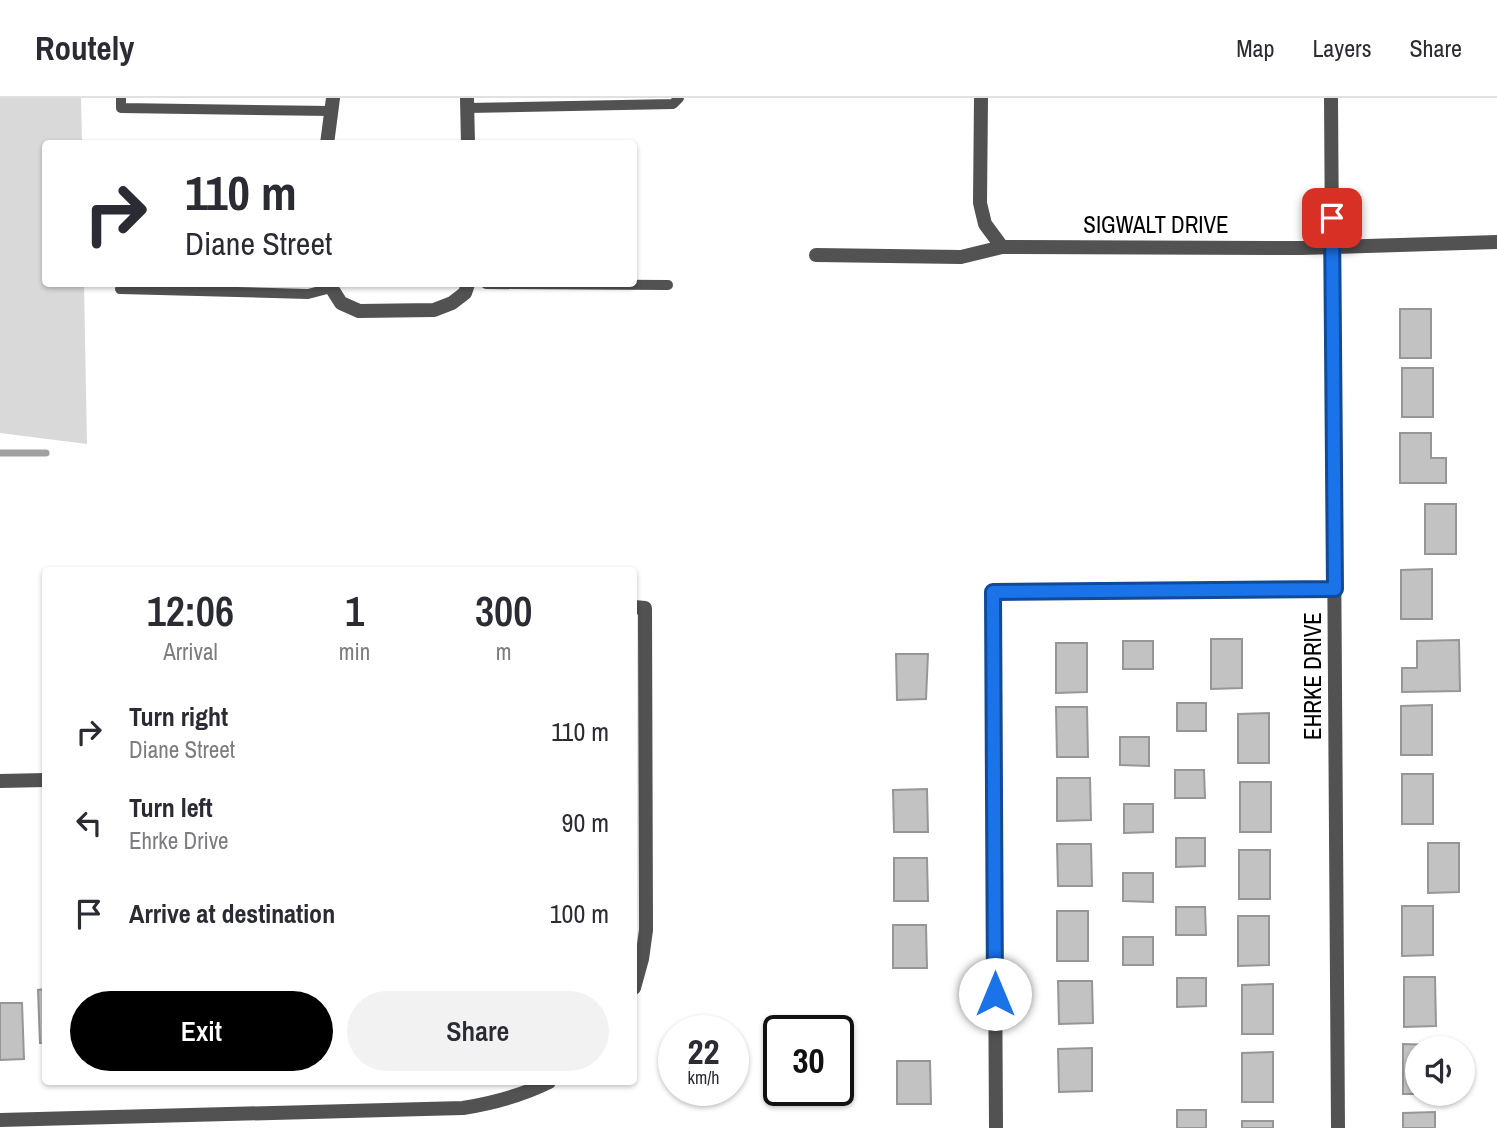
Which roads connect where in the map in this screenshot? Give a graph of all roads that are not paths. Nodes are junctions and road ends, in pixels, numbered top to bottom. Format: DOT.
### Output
graph roads {
  1 [pos="121,98"];
  2 [pos="678,98"];
  3 [pos="981,98"];
  4 [pos="1331,98"];
  5 [pos="467,103"];
  6 [pos="332,104"];
  7 [pos="328,140"];
  8 [pos="468,140"];
  9 [pos="1497,242"];
  10 [pos="1002,247"];
  11 [pos="1333,248"];
  12 [pos="816,255"];
  13 [pos="637,285"];
  14 [pos="668,285"];
  15 [pos="327,287"];
  16 [pos="331,287"];
  17 [pos="467,287"];
  18 [pos="120,289"];
  19 [pos="1335,589"];
  20 [pos="639,608"];
  21 [pos="42,780"];
  22 [pos="0,781"];
  23 [pos="637,977"];
  24 [pos="543,1085"];
  25 [pos="0,1120"];
  26 [pos="996,1128"];
  27 [pos="1338,1128"];
  1 -- 6 [label="lane"];
  2 -- 5 [label="lane"];
  3 -- 10 [label="street"];
  4 -- 11 [label="street, EHRKE DRIVE"];
  5 -- 8 [label="street"];
  6 -- 7 [label="street"];
  9 -- 11 [label="street, SIGWALT DRIVE"];
  10 -- 11 [label="street, SIGWALT DRIVE"];
  10 -- 12 [label="street, SIGWALT DRIVE"];
  11 -- 19 [label="street, EHRKE DRIVE"];
  13 -- 14 [label="lane"];
  15 -- 18 [label="lane"];
  16 -- 17 [label="street"];
  19 -- 26 [label="street"];
  19 -- 27 [label="street, EHRKE DRIVE"];
  20 -- 23 [label="street"];
  21 -- 22 [label="street"];
  24 -- 25 [label="street"];
}
